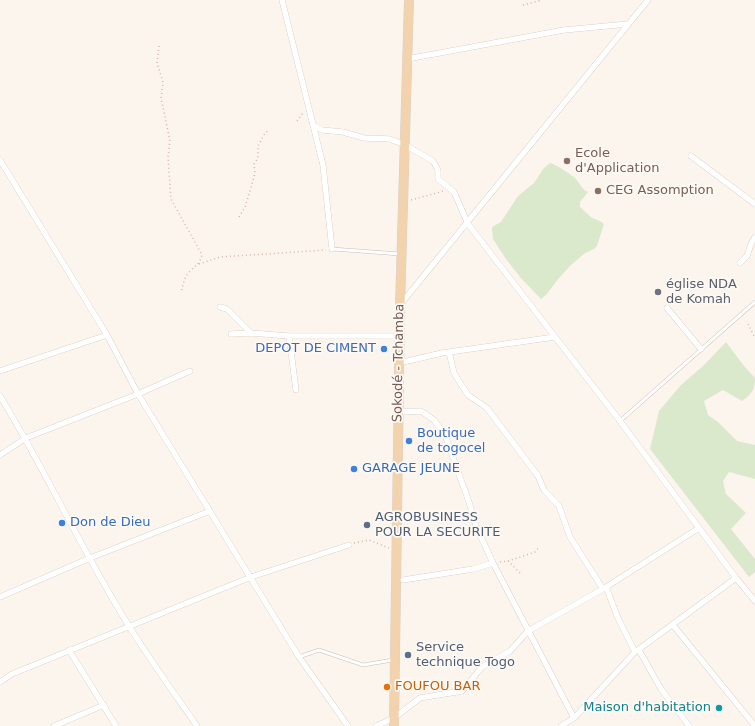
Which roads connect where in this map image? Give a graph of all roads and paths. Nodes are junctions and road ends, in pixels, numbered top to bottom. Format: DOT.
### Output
graph roads {
  1 [pos="282,0"];
  2 [pos="409,0"];
  3 [pos="542,0"];
  4 [pos="648,0"];
  5 [pos="523,5"];
  6 [pos="628,24"];
  7 [pos="159,46"];
  8 [pos="407,59"];
  9 [pos="308,107"];
  10 [pos="297,121"];
  11 [pos="313,125"];
  12 [pos="269,130"];
  13 [pos="405,145"];
  14 [pos="691,156"];
  15 [pos="0,160"];
  16 [pos="450,189"];
  17 [pos="403,202"];
  18 [pos="755,204"];
  19 [pos="239,217"];
  20 [pos="468,224"];
  21 [pos="755,237"];
  22 [pos="332,249"];
  23 [pos="402,254"];
  24 [pos="740,263"];
  25 [pos="199,264"];
  26 [pos="181,293"];
  27 [pos="755,302"];
  28 [pos="400,306"];
  29 [pos="220,307"];
  30 [pos="667,308"];
  31 [pos="748,324"];
  32 [pos="251,333"];
  33 [pos="231,334"];
  34 [pos="107,335"];
  35 [pos="289,336"];
  36 [pos="400,336"];
  37 [pos="555,337"];
  38 [pos="755,338"];
  39 [pos="701,349"];
  40 [pos="449,352"];
  41 [pos="399,363"];
  42 [pos="0,371"];
  43 [pos="190,371"];
  44 [pos="296,390"];
  45 [pos="138,394"];
  46 [pos="0,396"];
  47 [pos="399,412"];
  48 [pos="620,421"];
  49 [pos="26,438"];
  50 [pos="0,455"];
  51 [pos="210,511"];
  52 [pos="699,528"];
  53 [pos="349,546"];
  54 [pos="539,547"];
  55 [pos="396,550"];
  56 [pos="90,558"];
  57 [pos="508,561"];
  58 [pos="493,563"];
  59 [pos="521,574"];
  60 [pos="251,577"];
  61 [pos="736,578"];
  62 [pos="403,580"];
  63 [pos="605,588"];
  64 [pos="0,598"];
  65 [pos="755,601"];
  66 [pos="673,625"];
  67 [pos="129,626"];
  68 [pos="528,630"];
  69 [pos="69,650"];
  70 [pos="637,651"];
  71 [pos="299,657"];
  72 [pos="395,660"];
  73 [pos="0,682"];
  74 [pos="104,705"];
  75 [pos="574,718"];
  76 [pos="394,722"];
  77 [pos="54,726"];
  78 [pos="116,726"];
  79 [pos="197,726"];
  80 [pos="348,726"];
  81 [pos="376,726"];
  82 [pos="561,726"];
  83 [pos="689,726"];
  84 [pos="755,726"];
  1 -- 9 [label="street"];
  2 -- 8 [label="main road, Sokodé - Tchamba"];
  3 -- 5 [label="path"];
  4 -- 6 [label="street"];
  6 -- 8 [label="street"];
  6 -- 20 [label="street"];
  7 -- 25 [label="path"];
  8 -- 13 [label="main road, Sokodé - Tchamba"];
  9 -- 10 [label="path"];
  9 -- 11 [label="street"];
  11 -- 13 [label="street"];
  11 -- 22 [label="street"];
  12 -- 19 [label="path"];
  13 -- 16 [label="street"];
  13 -- 17 [label="main road, Sokodé - Tchamba"];
  14 -- 18 [label="street"];
  15 -- 34 [label="street"];
  16 -- 17 [label="path"];
  16 -- 20 [label="street"];
  17 -- 23 [label="main road, Sokodé - Tchamba"];
  20 -- 28 [label="street"];
  20 -- 37 [label="street"];
  21 -- 24 [label="street"];
  22 -- 23 [label="lane"];
  22 -- 25 [label="path"];
  23 -- 28 [label="main road, Sokodé - Tchamba"];
  25 -- 26 [label="path"];
  27 -- 39 [label="lane"];
  28 -- 36 [label="main road, Sokodé - Tchamba"];
  29 -- 32 [label="street"];
  30 -- 39 [label="street"];
  31 -- 38 [label="path"];
  32 -- 33 [label="street"];
  32 -- 35 [label="street"];
  34 -- 42 [label="street"];
  34 -- 45 [label="street"];
  35 -- 36 [label="street"];
  35 -- 44 [label="street"];
  36 -- 41 [label="main road, Sokodé - Tchamba"];
  37 -- 40 [label="street"];
  37 -- 48 [label="street"];
  39 -- 48 [label="lane"];
  40 -- 41 [label="street"];
  40 -- 63 [label="street"];
  41 -- 47 [label="main road, Sokodé - Tchamba"];
  43 -- 45 [label="street"];
  45 -- 49 [label="street"];
  45 -- 51 [label="street"];
  46 -- 49 [label="street"];
  47 -- 55 [label="main road, Sokodé - Tchamba"];
  47 -- 58 [label="street"];
  48 -- 52 [label="street"];
  49 -- 50 [label="street"];
  49 -- 56 [label="street"];
  51 -- 56 [label="street"];
  51 -- 60 [label="street"];
  52 -- 61 [label="street"];
  52 -- 63 [label="street"];
  53 -- 55 [label="path"];
  53 -- 60 [label="street"];
  54 -- 57 [label="path"];
  55 -- 72 [label="main road, Sokodé - Tchamba"];
  56 -- 64 [label="street"];
  56 -- 67 [label="street"];
  57 -- 58 [label="path"];
  57 -- 59 [label="path"];
  58 -- 62 [label="street"];
  58 -- 68 [label="street"];
  60 -- 67 [label="street"];
  60 -- 71 [label="street"];
  61 -- 65 [label="street"];
  61 -- 66 [label="street"];
  63 -- 68 [label="street"];
  63 -- 70 [label="street"];
  66 -- 70 [label="street"];
  66 -- 84 [label="street"];
  67 -- 69 [label="street"];
  67 -- 79 [label="street"];
  68 -- 75 [label="street"];
  68 -- 76 [label="street"];
  69 -- 73 [label="street"];
  69 -- 74 [label="street"];
  70 -- 75 [label="street"];
  70 -- 83 [label="street"];
  71 -- 72 [label="lane"];
  71 -- 80 [label="street"];
  72 -- 76 [label="main road, Sokodé - Tchamba"];
  74 -- 77 [label="street"];
  74 -- 78 [label="street"];
  75 -- 82 [label="street"];
  76 -- 81 [label="street"];
}
